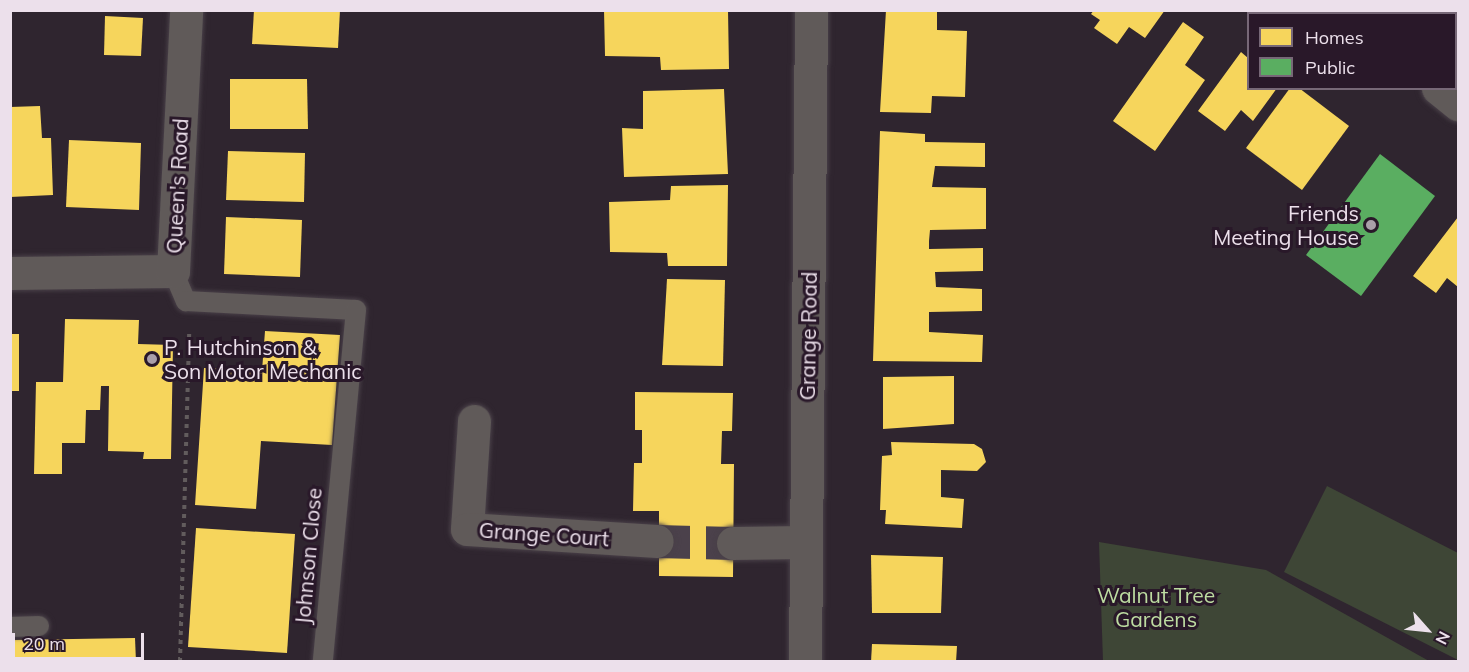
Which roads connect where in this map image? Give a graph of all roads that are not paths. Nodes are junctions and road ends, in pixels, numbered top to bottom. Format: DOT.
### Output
graph roads {
  1 [pos="186,10"];
  2 [pos="811,10"];
  3 [pos="1440,90"];
  4 [pos="1458,104"];
  5 [pos="173,271"];
  6 [pos="10,273"];
  7 [pos="474,421"];
  8 [pos="657,541"];
  9 [pos="804,542"];
  10 [pos="733,543"];
  11 [pos="39,626"];
  12 [pos="10,627"];
  13 [pos="323,662"];
  14 [pos="805,662"];
  1 -- 5 [label="street, Queen's Road"];
  2 -- 9 [label="street, Grange Road"];
  3 -- 4 [label="street"];
  5 -- 6 [label="street, Queen's Road"];
  5 -- 13 [label="lane, Johnson Close"];
  7 -- 8 [label="street, Grange Court"];
  9 -- 10 [label="street"];
  9 -- 14 [label="street, Grange Road"];
  11 -- 12 [label="lane"];
}
